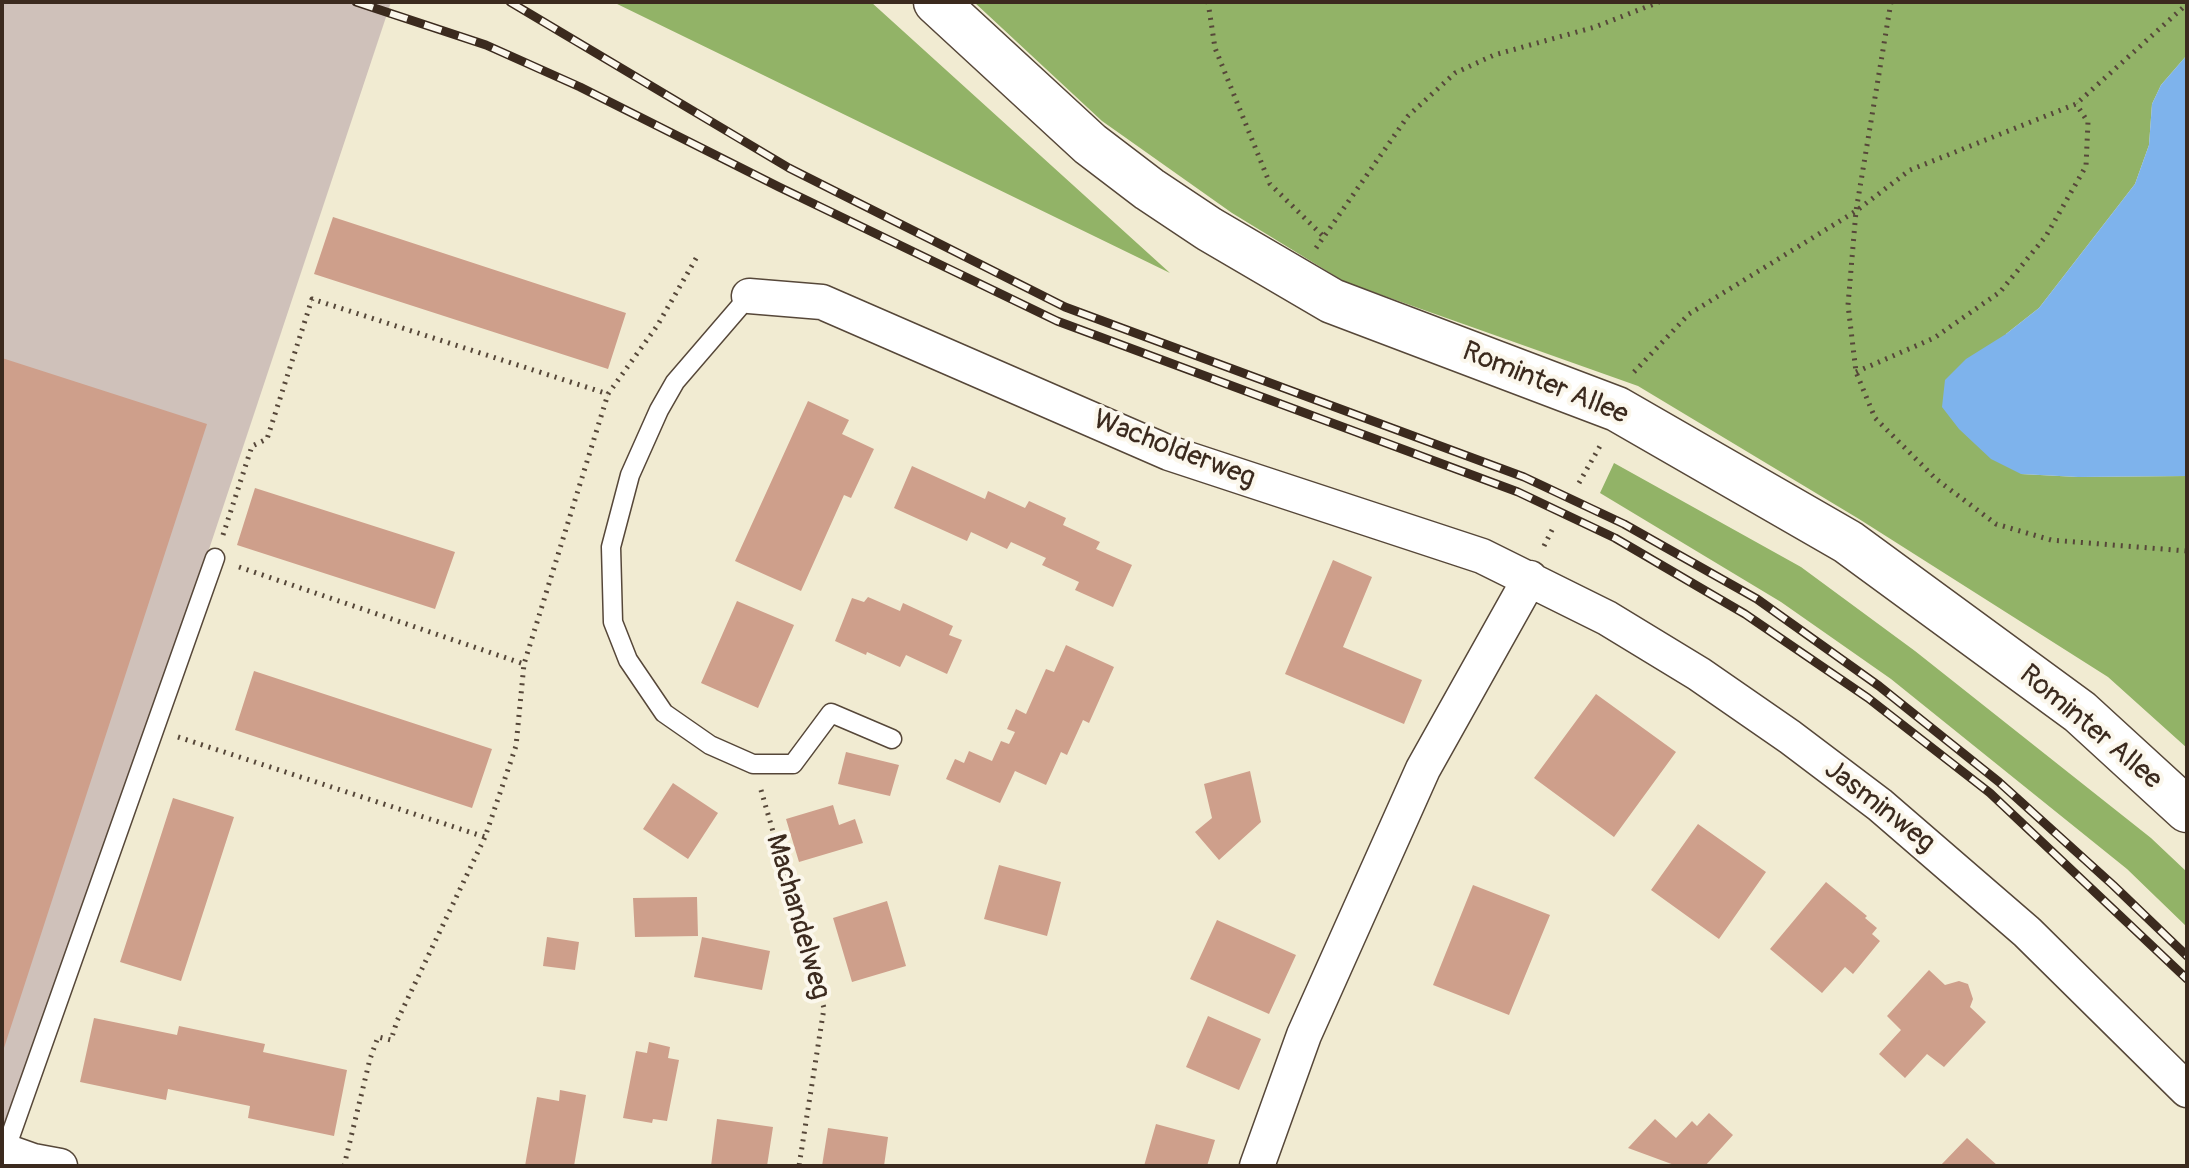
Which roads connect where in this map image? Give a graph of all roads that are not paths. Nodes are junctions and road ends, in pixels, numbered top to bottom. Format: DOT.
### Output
graph roads {
  1 [pos="936,2"];
  2 [pos="749,296"];
  3 [pos="215,558"];
  4 [pos="1530,578"];
  5 [pos="892,739"];
  6 [pos="2187,810"];
  7 [pos="2187,1090"];
  8 [pos="3,1150"];
  9 [pos="60,1166"];
  10 [pos="1257,1166"];
  1 -- 6 [label="street, Rominter Allee"];
  2 -- 4 [label="street, Wacholderweg"];
  2 -- 5 [label="lane, Wacholderweg"];
  3 -- 8 [label="lane"];
  4 -- 7 [label="street, Jasminweg"];
  4 -- 10 [label="street"];
  8 -- 9 [label="street"];
}
